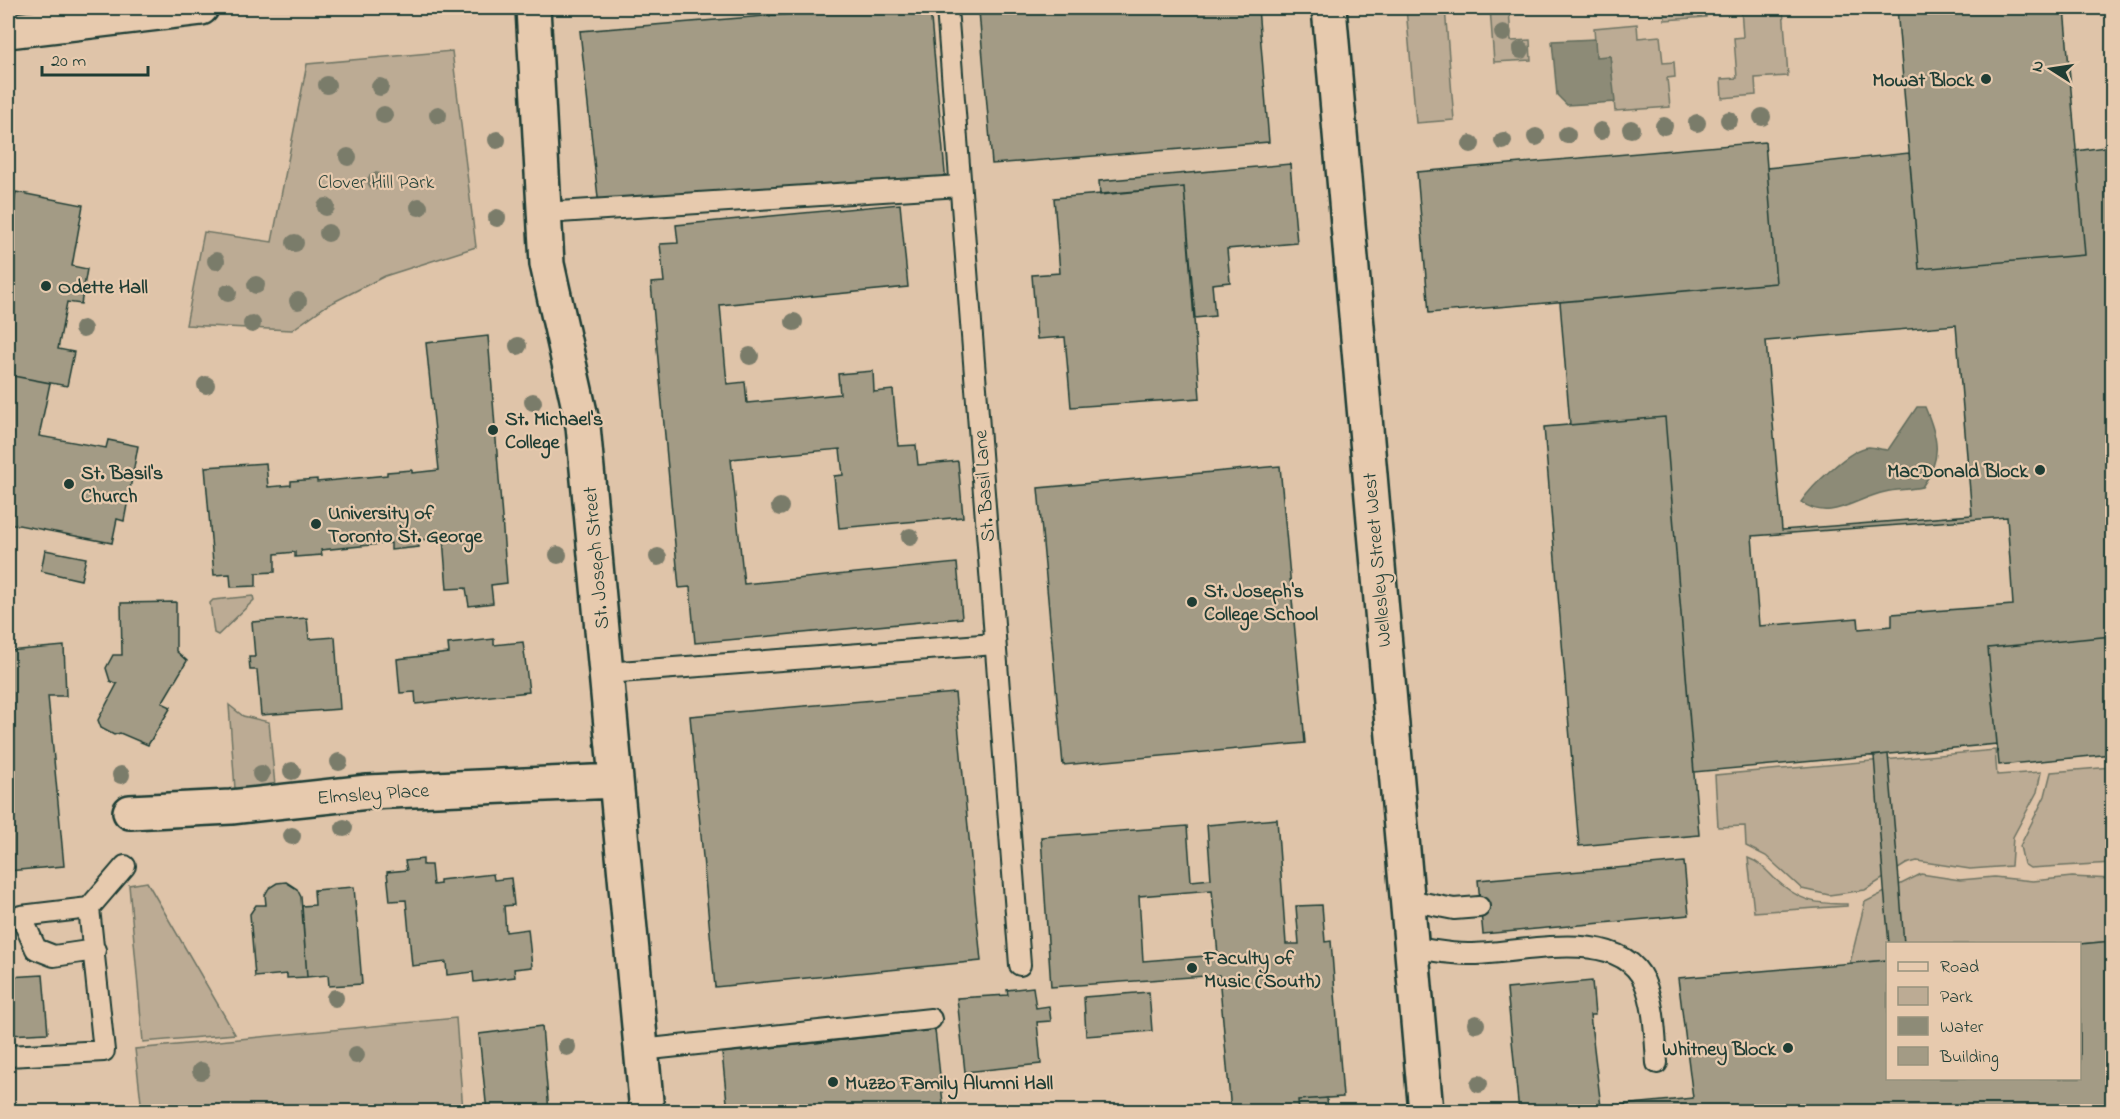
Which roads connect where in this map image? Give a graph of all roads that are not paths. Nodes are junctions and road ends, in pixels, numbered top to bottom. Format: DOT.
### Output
graph roads {
  1 [pos="201,8"];
  2 [pos="533,8"];
  3 [pos="947,8"];
  4 [pos="1329,8"];
  5 [pos="8,31"];
  6 [pos="960,186"];
  7 [pos="544,213"];
  8 [pos="995,644"];
  9 [pos="606,673"];
  10 [pos="616,781"];
  11 [pos="130,812"];
  12 [pos="125,866"];
  13 [pos="1408,900"];
  14 [pos="1479,907"];
  15 [pos="89,908"];
  16 [pos="14,917"];
  17 [pos="1413,948"];
  18 [pos="95,950"];
  19 [pos="1020,965"];
  20 [pos="931,1019"];
  21 [pos="641,1050"];
  22 [pos="8,1056"];
  23 [pos="1657,1063"];
  24 [pos="647,1112"];
  25 [pos="1426,1112"];
  1 -- 5 [label="street"];
  2 -- 7 [label="street, St. Joseph Street"];
  3 -- 6 [label="lane, St. Basil Lane"];
  4 -- 13 [label="street, Wellesley Street West"];
  6 -- 7 [label="lane"];
  6 -- 8 [label="lane, St. Basil Lane"];
  7 -- 9 [label="street, St. Joseph Street"];
  8 -- 9 [label="lane"];
  8 -- 19 [label="lane, St. Basil Lane"];
  9 -- 10 [label="street, St. Joseph Street"];
  10 -- 11 [label="street, Elmsley Place"];
  10 -- 21 [label="street, St. Joseph Street"];
  12 -- 15 [label="lane"];
  13 -- 14 [label="lane"];
  13 -- 17 [label="street, Wellesley Street West"];
  15 -- 16 [label="lane"];
  15 -- 18 [label="lane"];
  16 -- 18 [label="lane"];
  17 -- 23 [label="lane"];
  17 -- 25 [label="street, Wellesley Street West"];
  18 -- 22 [label="lane"];
  20 -- 21 [label="lane"];
  21 -- 24 [label="street, St. Joseph Street"];
}
